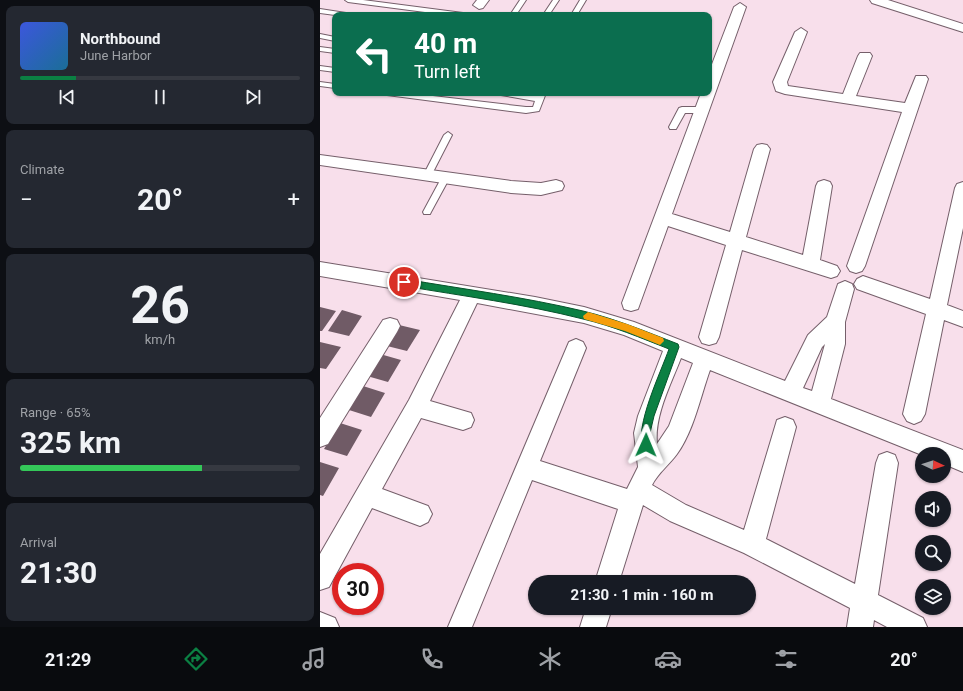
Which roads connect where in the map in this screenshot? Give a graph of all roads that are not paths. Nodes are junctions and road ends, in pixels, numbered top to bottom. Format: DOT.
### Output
graph roads {
  1 [pos="348,0"];
  2 [pos="523,0"];
  3 [pos="556,0"];
  4 [pos="583,0"];
  5 [pos="876,0"];
  6 [pos="740,7"];
  7 [pos="320,11"];
  8 [pos="440,12"];
  9 [pos="515,12"];
  10 [pos="548,12"];
  11 [pos="576,12"];
  12 [pos="332,13"];
  13 [pos="963,28"];
  14 [pos="801,32"];
  15 [pos="320,36"];
  16 [pos="332,38"];
  17 [pos="320,49"];
  18 [pos="332,51"];
  19 [pos="865,56"];
  20 [pos="320,68"];
  21 [pos="332,70"];
  22 [pos="921,79"];
  23 [pos="320,84"];
  24 [pos="712,84"];
  25 [pos="332,86"];
  26 [pos="412,96"];
  27 [pos="541,96"];
  28 [pos="707,96"];
  29 [pos="848,99"];
  30 [pos="912,109"];
  31 [pos="702,110"];
  32 [pos="673,127"];
  33 [pos="448,135"];
  34 [pos="762,149"];
  35 [pos="320,160"];
  36 [pos="428,174"];
  37 [pos="446,177"];
  38 [pos="556,186"];
  39 [pos="824,186"];
  40 [pos="963,188"];
  41 [pos="427,212"];
  42 [pos="663,218"];
  43 [pos="735,242"];
  44 [pos="810,264"];
  45 [pos="856,266"];
  46 [pos="320,269"];
  47 [pos="830,271"];
  48 [pos="864,284"];
  49 [pos="845,290"];
  50 [pos="472,295"];
  51 [pos="630,303"];
  52 [pos="936,310"];
  53 [pos="963,318"];
  54 [pos="834,322"];
  55 [pos="390,326"];
  56 [pos="709,337"];
  57 [pos="675,347"];
  58 [pos="576,348"];
  59 [pos="704,359"];
  60 [pos="790,392"];
  61 [pos="819,404"];
  62 [pos="416,407"];
  63 [pos="914,414"];
  64 [pos="463,420"];
  65 [pos="785,428"];
  66 [pos="320,437"];
  67 [pos="963,461"];
  68 [pos="887,463"];
  69 [pos="526,467"];
  70 [pos="649,468"];
  71 [pos="366,495"];
  72 [pos="635,496"];
  73 [pos="420,514"];
  74 [pos="752,545"];
  75 [pos="609,575"];
  76 [pos="320,578"];
  77 [pos="863,602"];
  78 [pos="597,615"];
  79 [pos="320,625"];
  80 [pos="460,626"];
  81 [pos="326,627"];
  82 [pos="593,627"];
  83 [pos="860,627"];
  84 [pos="914,627"];
  1 -- 8 [label="lane"];
  2 -- 9 [label="lane"];
  3 -- 10 [label="lane"];
  4 -- 11 [label="lane"];
  5 -- 13 [label="street"];
  6 -- 24 [label="street"];
  7 -- 12 [label="lane"];
  14 -- 29 [label="street"];
  15 -- 16 [label="lane"];
  17 -- 18 [label="lane"];
  19 -- 29 [label="street"];
  20 -- 21 [label="lane"];
  22 -- 30 [label="street"];
  23 -- 25 [label="lane"];
  26 -- 27 [label="lane"];
  28 -- 31 [label="street"];
  29 -- 30 [label="street"];
  30 -- 45 [label="street"];
  31 -- 32 [label="lane"];
  31 -- 42 [label="street"];
  33 -- 36 [label="lane"];
  34 -- 43 [label="street"];
  35 -- 36 [label="street"];
  36 -- 37 [label="street"];
  37 -- 38 [label="street"];
  37 -- 41 [label="lane"];
  39 -- 44 [label="street"];
  40 -- 52 [label="street"];
  42 -- 43 [label="street"];
  42 -- 51 [label="street"];
  43 -- 44 [label="street"];
  43 -- 56 [label="street"];
  44 -- 47 [label="street"];
  45 -- 47 [label="street"];
  45 -- 48 [label="street"];
  46 -- 50 [label="street"];
  47 -- 49 [label="street"];
  48 -- 49 [label="street"];
  48 -- 52 [label="street"];
  49 -- 54 [label="street"];
  50 -- 57 [label="street"];
  50 -- 62 [label="street"];
  52 -- 53 [label="street"];
  52 -- 63 [label="street"];
  54 -- 60 [label="street"];
  54 -- 61 [label="street"];
  55 -- 66 [label="street"];
  57 -- 59 [label="street"];
  57 -- 70 [label="street"];
  58 -- 69 [label="street"];
  59 -- 60 [label="street"];
  59 -- 70 [label="street"];
  60 -- 61 [label="street"];
  61 -- 67 [label="street"];
  62 -- 64 [label="street"];
  62 -- 71 [label="street"];
  65 -- 74 [label="street"];
  68 -- 77 [label="street"];
  69 -- 72 [label="street"];
  69 -- 80 [label="street"];
  70 -- 72 [label="street"];
  71 -- 73 [label="street"];
  71 -- 76 [label="street"];
  72 -- 74 [label="street"];
  72 -- 75 [label="street"];
  74 -- 77 [label="street"];
  77 -- 83 [label="street"];
  77 -- 84 [label="street"];
  78 -- 82 [label="street"];
  79 -- 81 [label="street"];
}
